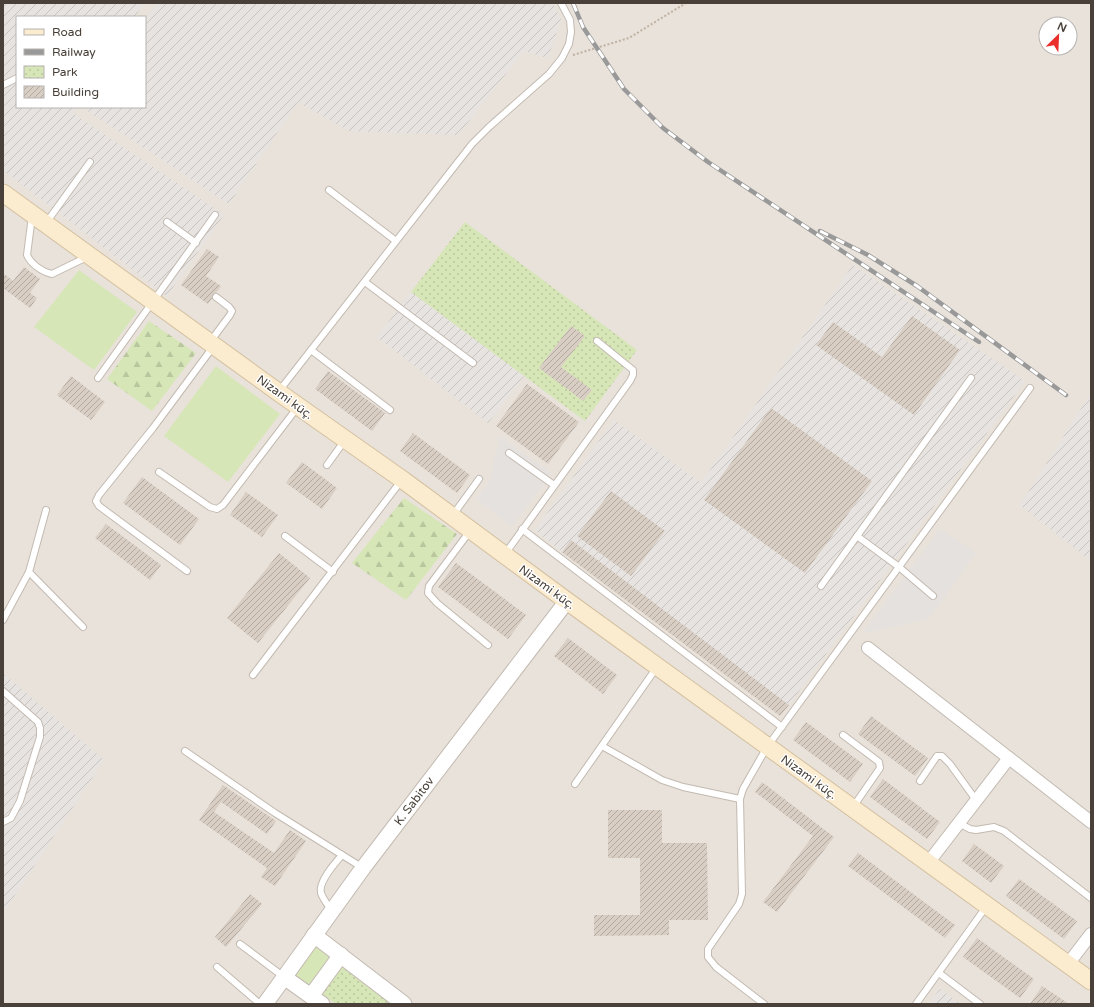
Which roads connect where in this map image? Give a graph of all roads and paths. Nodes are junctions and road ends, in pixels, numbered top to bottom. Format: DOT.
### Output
graph roads {
  1 [pos="561,3"];
  2 [pos="686,3"];
  3 [pos="562,58"];
  4 [pos="16,78"];
  5 [pos="3,85"];
  6 [pos="90,162"];
  7 [pos="329,190"];
  8 [pos="3,193"];
  9 [pos="215,215"];
  10 [pos="39,220"];
  11 [pos="167,222"];
  12 [pos="396,241"];
  13 [pos="196,243"];
  14 [pos="89,256"];
  15 [pos="365,282"];
  16 [pos="216,297"];
  17 [pos="153,302"];
  18 [pos="597,341"];
  19 [pos="212,344"];
  20 [pos="311,350"];
  21 [pos="473,363"];
  22 [pos="98,378"];
  23 [pos="971,378"];
  24 [pos="1030,388"];
  25 [pos="278,392"];
  26 [pos="298,407"];
  27 [pos="390,410"];
  28 [pos="345,440"];
  29 [pos="509,453"];
  30 [pos="327,465"];
  31 [pos="159,472"];
  32 [pos="479,479"];
  33 [pos="403,480"];
  34 [pos="554,485"];
  35 [pos="46,510"];
  36 [pos="452,516"];
  37 [pos="522,529"];
  38 [pos="471,530"];
  39 [pos="285,536"];
  40 [pos="857,536"];
  41 [pos="504,555"];
  42 [pos="899,567"];
  43 [pos="187,571"];
  44 [pos="29,572"];
  45 [pos="333,572"];
  46 [pos="821,586"];
  47 [pos="933,596"];
  48 [pos="567,601"];
  49 [pos="3,620"];
  50 [pos="83,627"];
  51 [pos="488,645"];
  52 [pos="868,648"];
  53 [pos="657,667"];
  54 [pos="253,675"];
  55 [pos="3,691"];
  56 [pos="782,727"];
  57 [pos="843,735"];
  58 [pos="602,746"];
  59 [pos="767,747"];
  60 [pos="185,751"];
  61 [pos="1009,758"];
  62 [pos="920,781"];
  63 [pos="575,784"];
  64 [pos="740,799"];
  65 [pos="976,800"];
  66 [pos="852,808"];
  67 [pos="3,822"];
  68 [pos="959,822"];
  69 [pos="1091,822"];
  70 [pos="342,855"];
  71 [pos="928,863"];
  72 [pos="363,868"];
  73 [pos="1091,898"];
  74 [pos="987,906"];
  75 [pos="332,911"];
  76 [pos="1091,934"];
  77 [pos="314,935"];
  78 [pos="240,944"];
  79 [pos="341,955"];
  80 [pos="1068,964"];
  81 [pos="217,967"];
  82 [pos="939,973"];
  83 [pos="284,977"];
  84 [pos="1091,980"];
  85 [pos="313,1001"];
  86 [pos="260,1004"];
  87 [pos="265,1004"];
  88 [pos="404,1004"];
  89 [pos="764,1004"];
  90 [pos="916,1004"];
  91 [pos="980,1004"];
  1 -- 3 [label="lane"];
  2 -- 3 [label="path"];
  3 -- 12 [label="lane"];
  4 -- 5 [label="lane"];
  6 -- 10 [label="lane"];
  7 -- 12 [label="lane"];
  8 -- 10 [label="main road, Nizami küç."];
  9 -- 13 [label="lane"];
  10 -- 14 [label="main road, Nizami küç."];
  10 -- 14 [label="lane"];
  11 -- 13 [label="lane"];
  12 -- 15 [label="lane"];
  13 -- 17 [label="lane"];
  14 -- 17 [label="main road, Nizami küç."];
  15 -- 20 [label="lane"];
  15 -- 21 [label="lane"];
  16 -- 19 [label="lane"];
  17 -- 19 [label="main road, Nizami küç."];
  17 -- 22 [label="lane"];
  18 -- 34 [label="lane"];
  19 -- 25 [label="main road, Nizami küç."];
  19 -- 43 [label="lane"];
  20 -- 25 [label="lane"];
  20 -- 27 [label="lane"];
  23 -- 40 [label="lane"];
  24 -- 42 [label="lane"];
  25 -- 26 [label="main road, Nizami küç."];
  26 -- 28 [label="main road, Nizami küç."];
  26 -- 31 [label="lane"];
  28 -- 30 [label="lane"];
  28 -- 33 [label="main road, Nizami küç."];
  29 -- 34 [label="lane"];
  32 -- 36 [label="lane"];
  33 -- 36 [label="main road, Nizami küç."];
  33 -- 45 [label="lane"];
  34 -- 37 [label="lane"];
  35 -- 44 [label="lane"];
  36 -- 38 [label="main road, Nizami küç."];
  37 -- 41 [label="lane"];
  37 -- 56 [label="lane"];
  38 -- 41 [label="main road, Nizami küç."];
  38 -- 51 [label="lane"];
  39 -- 45 [label="lane"];
  40 -- 42 [label="lane"];
  40 -- 46 [label="lane"];
  41 -- 48 [label="main road, Nizami küç."];
  42 -- 47 [label="lane"];
  42 -- 56 [label="lane"];
  44 -- 49 [label="lane"];
  44 -- 50 [label="lane"];
  45 -- 54 [label="lane"];
  48 -- 53 [label="main road, Nizami küç."];
  48 -- 72 [label="street, K. Sabitov"];
  52 -- 61 [label="street"];
  53 -- 58 [label="lane"];
  53 -- 59 [label="main road, Nizami küç."];
  55 -- 67 [label="lane"];
  56 -- 59 [label="lane"];
  57 -- 66 [label="lane"];
  58 -- 63 [label="lane"];
  58 -- 64 [label="lane"];
  59 -- 64 [label="lane"];
  59 -- 66 [label="main road, Nizami küç."];
  60 -- 70 [label="lane"];
  61 -- 65 [label="street"];
  61 -- 69 [label="street"];
  62 -- 65 [label="lane"];
  64 -- 89 [label="lane"];
  65 -- 68 [label="street"];
  66 -- 71 [label="main road, Nizami küç."];
  68 -- 71 [label="street"];
  68 -- 73 [label="lane"];
  70 -- 72 [label="lane"];
  70 -- 75 [label="lane"];
  71 -- 74 [label="main road, Nizami küç."];
  72 -- 75 [label="street, K. Sabitov"];
  74 -- 80 [label="main road, Nizami küç."];
  74 -- 82 [label="lane"];
  75 -- 77 [label="street, K. Sabitov"];
  76 -- 80 [label="street"];
  77 -- 79 [label="street"];
  77 -- 83 [label="street, K. Sabitov"];
  78 -- 83 [label="lane"];
  79 -- 85 [label="street"];
  79 -- 88 [label="street"];
  80 -- 84 [label="main road, Nizami küç."];
  81 -- 86 [label="lane"];
  82 -- 90 [label="lane"];
  82 -- 91 [label="lane"];
  83 -- 85 [label="street"];
  83 -- 87 [label="street, K. Sabitov"];
}
